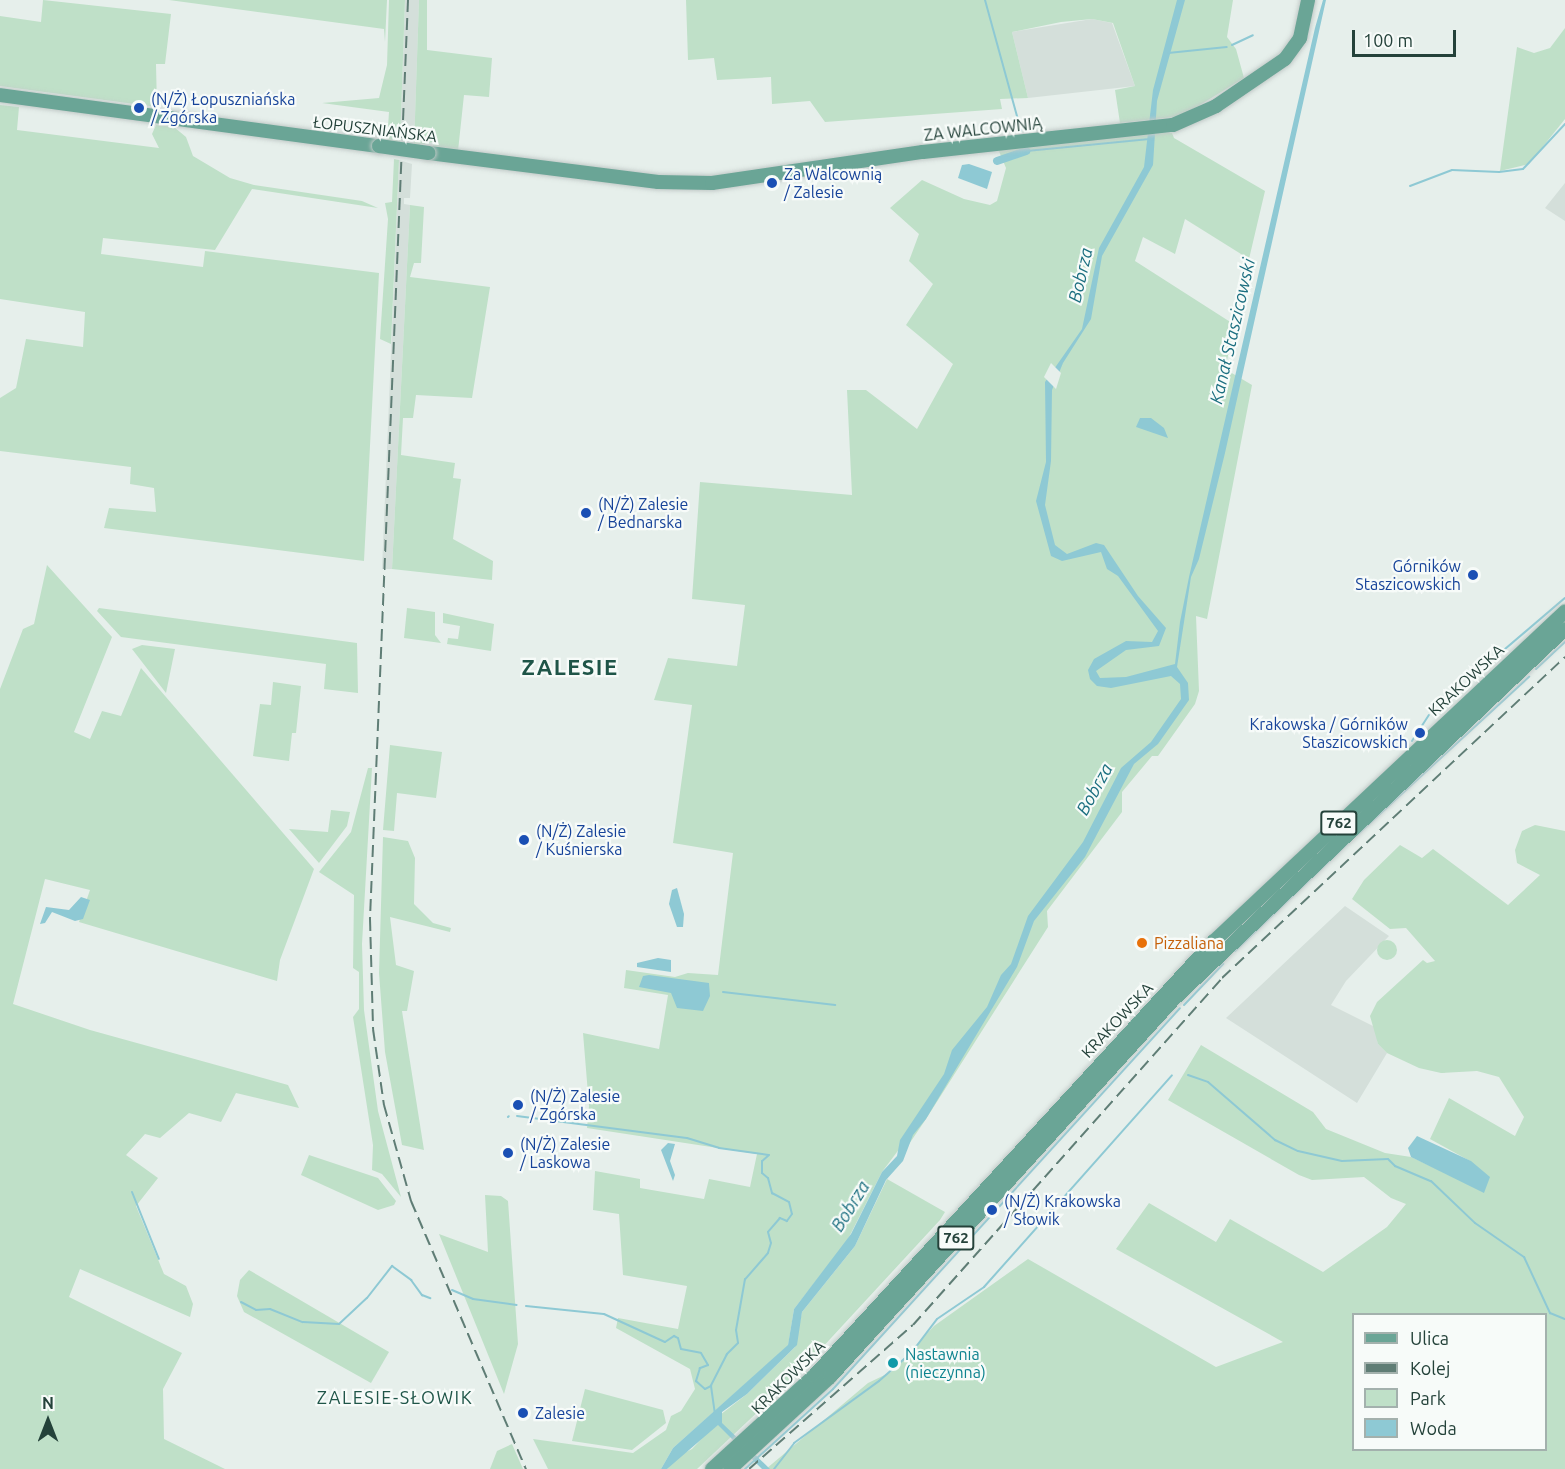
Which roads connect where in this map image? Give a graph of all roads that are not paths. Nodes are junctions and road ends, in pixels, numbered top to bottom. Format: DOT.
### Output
graph roads {
  1 [pos="1308,0"];
  2 [pos="0,95"];
  3 [pos="602,175"];
  4 [pos="1565,611"];
  5 [pos="1565,628"];
  6 [pos="712,1469"];
  7 [pos="730,1469"];
  1 -- 3 [label="main road, ZA WALCOWNIĄ"];
  2 -- 3 [label="main road, ŁOPUSZNIAŃSKA, bridge"];
  4 -- 6 [label="main road, KRAKOWSKA / 762"];
  5 -- 7 [label="main road, KRAKOWSKA / 762"];
}
